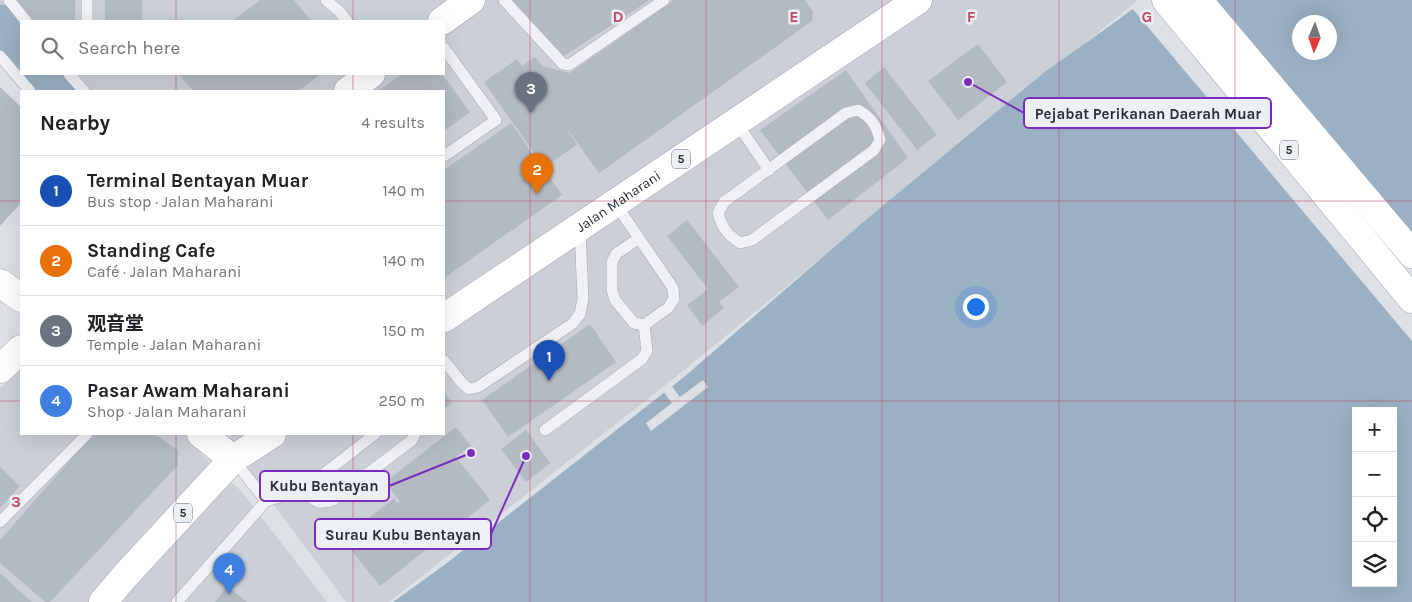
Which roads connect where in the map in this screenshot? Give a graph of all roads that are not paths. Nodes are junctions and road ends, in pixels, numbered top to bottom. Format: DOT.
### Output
graph roads {
  1 [pos="9,0"];
  2 [pos="87,0"];
  3 [pos="326,0"];
  4 [pos="471,0"];
  5 [pos="504,0"];
  6 [pos="664,0"];
  7 [pos="918,0"];
  8 [pos="1166,0"];
  9 [pos="1198,0"];
  10 [pos="25,20"];
  11 [pos="87,20"];
  12 [pos="346,20"];
  13 [pos="443,20"];
  14 [pos="445,49"];
  15 [pos="0,56"];
  16 [pos="370,75"];
  17 [pos="73,76"];
  18 [pos="29,90"];
  19 [pos="83,90"];
  20 [pos="349,90"];
  21 [pos="736,122"];
  22 [pos="445,155"];
  23 [pos="769,170"];
  24 [pos="615,203"];
  25 [pos="580,226"];
  26 [pos="639,238"];
  27 [pos="1412,254"];
  28 [pos="0,283"];
  29 [pos="20,297"];
  30 [pos="1412,299"];
  31 [pos="445,317"];
  32 [pos="644,325"];
  33 [pos="20,350"];
  34 [pos="445,362"];
  35 [pos="0,368"];
  36 [pos="545,430"];
  37 [pos="86,435"];
  38 [pos="202,435"];
  39 [pos="270,435"];
  40 [pos="374,435"];
  41 [pos="414,435"];
  42 [pos="233,459"];
  43 [pos="303,490"];
  44 [pos="266,501"];
  45 [pos="0,522"];
  46 [pos="103,602"];
  47 [pos="177,602"];
  1 -- 10 [label="lane"];
  2 -- 11 [label="lane"];
  3 -- 12 [label="lane"];
  4 -- 13 [label="main road"];
  5 -- 6 [label="lane"];
  7 -- 21 [label="main road, Jalan Maharani / 5"];
  8 -- 30 [label="main road, 5"];
  9 -- 27 [label="main road, 5"];
  14 -- 22 [label="lane"];
  15 -- 18 [label="lane"];
  16 -- 20 [label="main road"];
  17 -- 19 [label="lane"];
  21 -- 23 [label="lane"];
  21 -- 24 [label="main road, Jalan Maharani / 5"];
  23 -- 23 [label="lane"];
  24 -- 25 [label="main road, Jalan Maharani / 5"];
  24 -- 26 [label="lane"];
  25 -- 31 [label="main road, Jalan Maharani / 5"];
  25 -- 34 [label="lane"];
  26 -- 32 [label="lane"];
  26 -- 32 [label="lane"];
  28 -- 29 [label="main road"];
  32 -- 36 [label="lane"];
  33 -- 35 [label="main road"];
  37 -- 45 [label="lane"];
  38 -- 42 [label="main road"];
  39 -- 42 [label="main road, 5"];
  40 -- 43 [label="lane"];
  41 -- 43 [label="lane"];
  42 -- 44 [label="lane"];
  42 -- 46 [label="main road, 5"];
  43 -- 44 [label="lane"];
  44 -- 47 [label="lane"];
}
